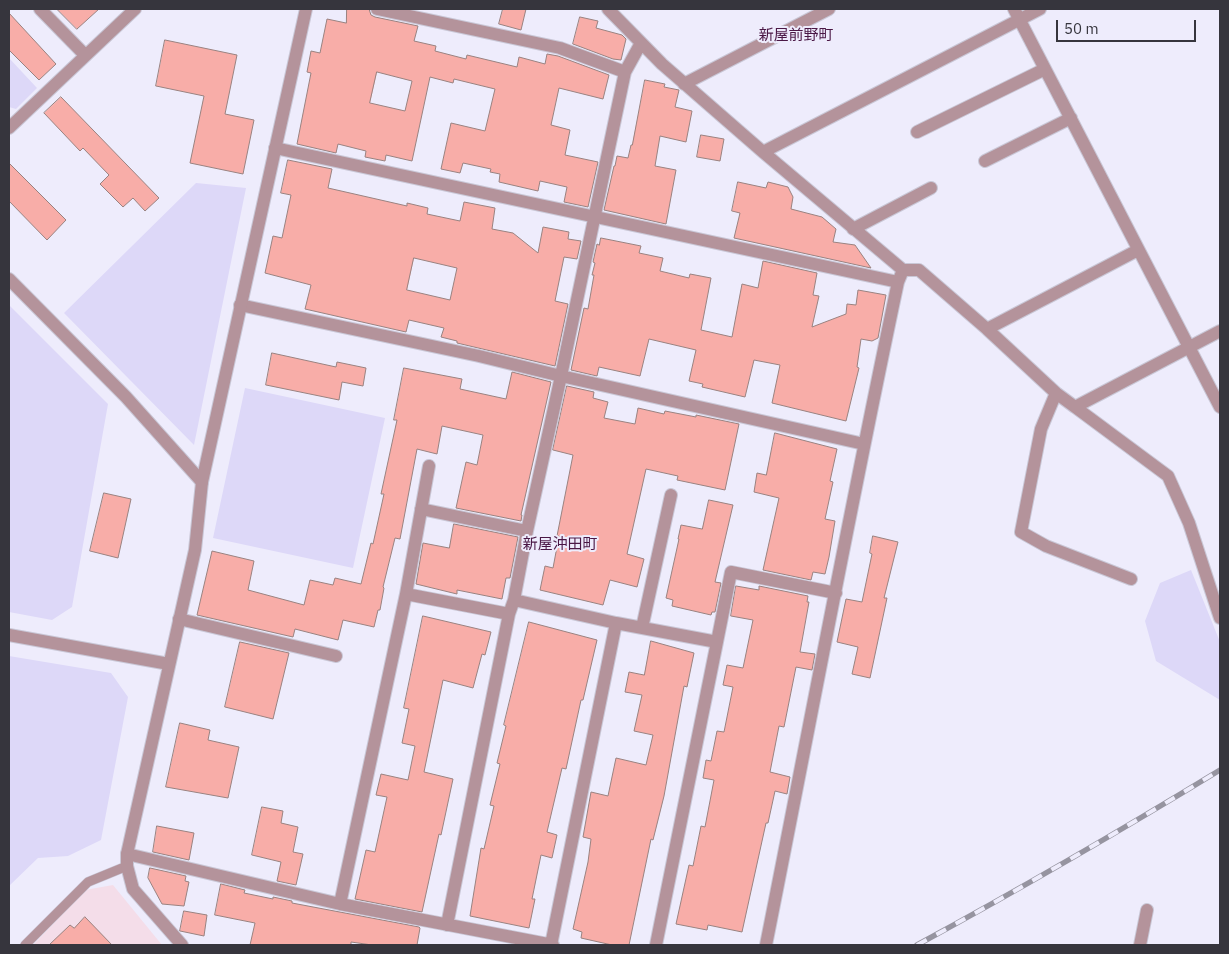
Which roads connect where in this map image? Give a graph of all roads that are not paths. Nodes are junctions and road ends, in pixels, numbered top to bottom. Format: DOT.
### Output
graph roads {
  1 [pos="40,9"];
  2 [pos="135,9"];
  3 [pos="306,9"];
  4 [pos="377,9"];
  5 [pos="608,9"];
  6 [pos="829,9"];
  7 [pos="1040,9"];
  8 [pos="1017,14"];
  9 [pos="641,43"];
  10 [pos="85,56"];
  11 [pos="1045,69"];
  12 [pos="625,72"];
  13 [pos="684,84"];
  14 [pos="1071,118"];
  15 [pos="10,125"];
  16 [pos="917,132"];
  17 [pos="275,148"];
  18 [pos="763,152"];
  19 [pos="985,162"];
  20 [pos="931,188"];
  21 [pos="595,218"];
  22 [pos="854,229"];
  23 [pos="1138,250"];
  24 [pos="903,270"];
  25 [pos="9,279"];
  26 [pos="898,282"];
  27 [pos="240,305"];
  28 [pos="987,329"];
  29 [pos="1220,331"];
  30 [pos="1189,347"];
  31 [pos="561,376"];
  32 [pos="1056,393"];
  33 [pos="1075,407"];
  34 [pos="1220,407"];
  35 [pos="864,444"];
  36 [pos="429,466"];
  37 [pos="202,482"];
  38 [pos="671,495"];
  39 [pos="422,508"];
  40 [pos="527,531"];
  41 [pos="1131,579"];
  42 [pos="836,593"];
  43 [pos="406,594"];
  44 [pos="514,600"];
  45 [pos="509,614"];
  46 [pos="1220,618"];
  47 [pos="179,619"];
  48 [pos="616,623"];
  49 [pos="642,628"];
  50 [pos="9,635"];
  51 [pos="717,642"];
  52 [pos="336,656"];
  53 [pos="169,664"];
  54 [pos="127,860"];
  55 [pos="340,904"];
  56 [pos="1147,910"];
  57 [pos="447,925"];
  58 [pos="25,945"];
  59 [pos="182,945"];
  60 [pos="552,945"];
  61 [pos="656,945"];
  62 [pos="766,945"];
  63 [pos="1140,945"];
  1 -- 10 [label="street"];
  2 -- 10 [label="street"];
  3 -- 17 [label="street"];
  4 -- 12 [label="street"];
  5 -- 9 [label="street"];
  6 -- 13 [label="street"];
  7 -- 8 [label="street"];
  8 -- 11 [label="street"];
  8 -- 18 [label="street"];
  9 -- 12 [label="street"];
  9 -- 13 [label="street"];
  10 -- 15 [label="street"];
  11 -- 14 [label="street"];
  11 -- 16 [label="street"];
  12 -- 21 [label="street"];
  13 -- 18 [label="street"];
  14 -- 19 [label="street"];
  14 -- 23 [label="street"];
  17 -- 21 [label="street"];
  17 -- 27 [label="street"];
  18 -- 22 [label="street"];
  20 -- 22 [label="street"];
  21 -- 26 [label="street"];
  21 -- 31 [label="street"];
  22 -- 24 [label="street"];
  23 -- 28 [label="street"];
  23 -- 30 [label="street"];
  24 -- 26 [label="street"];
  24 -- 28 [label="street"];
  25 -- 37 [label="street"];
  26 -- 35 [label="street"];
  27 -- 31 [label="street"];
  27 -- 37 [label="street"];
  28 -- 32 [label="street"];
  29 -- 30 [label="street"];
  30 -- 33 [label="street"];
  30 -- 34 [label="street"];
  31 -- 35 [label="street"];
  31 -- 40 [label="street"];
  32 -- 33 [label="street"];
  32 -- 41 [label="street"];
  33 -- 46 [label="street"];
  35 -- 42 [label="street"];
  36 -- 39 [label="street"];
  37 -- 47 [label="street"];
  38 -- 49 [label="street"];
  39 -- 40 [label="street"];
  39 -- 43 [label="street"];
  40 -- 44 [label="street"];
  42 -- 51 [label="street"];
  42 -- 62 [label="street"];
  43 -- 45 [label="street"];
  43 -- 55 [label="street"];
  44 -- 45 [label="street"];
  44 -- 48 [label="street"];
  45 -- 57 [label="street"];
  47 -- 52 [label="street"];
  47 -- 53 [label="street"];
  48 -- 49 [label="street"];
  48 -- 60 [label="street"];
  49 -- 51 [label="street"];
  50 -- 53 [label="street"];
  51 -- 61 [label="street"];
  53 -- 54 [label="street"];
  54 -- 55 [label="street"];
  54 -- 58 [label="lane"];
  54 -- 59 [label="street"];
  55 -- 57 [label="street"];
  56 -- 63 [label="street"];
  57 -- 60 [label="street"];
}
